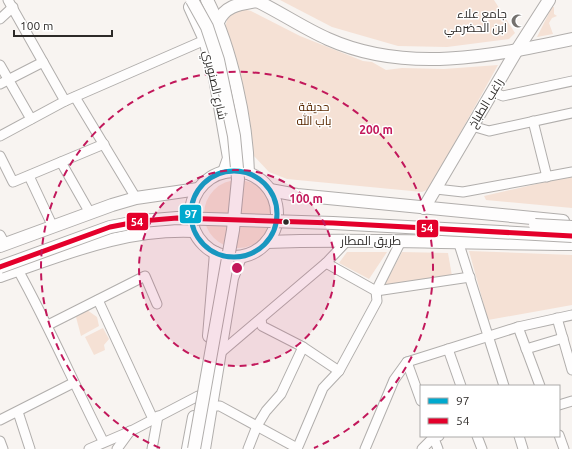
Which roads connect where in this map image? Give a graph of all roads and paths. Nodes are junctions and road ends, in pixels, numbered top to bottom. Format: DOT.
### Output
graph roads {
  1 [pos="187,0"];
  2 [pos="192,0"];
  3 [pos="198,0"];
  4 [pos="207,0"];
  5 [pos="549,0"];
  6 [pos="256,1"];
  7 [pos="11,4"];
  8 [pos="0,19"];
  9 [pos="218,22"];
  10 [pos="572,39"];
  11 [pos="205,40"];
  12 [pos="517,50"];
  13 [pos="43,62"];
  14 [pos="0,65"];
  15 [pos="572,81"];
  16 [pos="4,82"];
  17 [pos="493,92"];
  18 [pos="75,96"];
  19 [pos="65,101"];
  20 [pos="572,113"];
  21 [pos="31,119"];
  22 [pos="533,122"];
  23 [pos="472,126"];
  24 [pos="244,131"];
  25 [pos="226,134"];
  26 [pos="0,136"];
  27 [pos="104,144"];
  28 [pos="0,156"];
  29 [pos="61,162"];
  30 [pos="224,172"];
  31 [pos="572,172"];
  32 [pos="248,173"];
  33 [pos="29,176"];
  34 [pos="547,177"];
  35 [pos="198,189"];
  36 [pos="436,189"];
  37 [pos="270,190"];
  38 [pos="136,198"];
  39 [pos="424,208"];
  40 [pos="90,213"];
  41 [pos="572,222"];
  42 [pos="572,226"];
  43 [pos="53,227"];
  44 [pos="194,231"];
  45 [pos="572,236"];
  46 [pos="347,241"];
  47 [pos="401,241"];
  48 [pos="458,241"];
  49 [pos="2,242"];
  50 [pos="267,242"];
  51 [pos="572,244"];
  52 [pos="216,253"];
  53 [pos="240,257"];
  54 [pos="0,258"];
  55 [pos="326,263"];
  56 [pos="0,267"];
  57 [pos="18,270"];
  58 [pos="0,276"];
  59 [pos="470,277"];
  60 [pos="376,290"];
  61 [pos="98,300"];
  62 [pos="157,304"];
  63 [pos="572,315"];
  64 [pos="261,318"];
  65 [pos="557,318"];
  66 [pos="48,325"];
  67 [pos="518,327"];
  68 [pos="488,336"];
  69 [pos="563,338"];
  70 [pos="303,347"];
  71 [pos="448,349"];
  72 [pos="526,349"];
  73 [pos="220,353"];
  74 [pos="408,362"];
  75 [pos="572,370"];
  76 [pos="339,371"];
  77 [pos="73,383"];
  78 [pos="461,385"];
  79 [pos="504,385"];
  80 [pos="540,385"];
  81 [pos="198,396"];
  82 [pos="420,398"];
  83 [pos="572,401"];
  84 [pos="560,405"];
  85 [pos="211,406"];
  86 [pos="18,412"];
  87 [pos="155,417"];
  88 [pos="0,420"];
  89 [pos="257,426"];
  90 [pos="131,431"];
  91 [pos="434,437"];
  92 [pos="435,437"];
  93 [pos="477,437"];
  94 [pos="519,437"];
  95 [pos="560,437"];
  96 [pos="103,441"];
  97 [pos="30,449"];
  98 [pos="89,449"];
  99 [pos="117,449"];
  100 [pos="152,449"];
  101 [pos="188,449"];
  102 [pos="194,449"];
  103 [pos="199,449"];
  104 [pos="204,449"];
  105 [pos="248,449"];
  106 [pos="297,449"];
  107 [pos="365,449"];
  108 [pos="422,449"];
  109 [pos="438,449"];
  110 [pos="482,449"];
  111 [pos="523,449"];
  112 [pos="564,449"];
  1 -- 11 [label="main road, شارع الصنوبري"];
  2 -- 102 [label="main road, bridge"];
  3 -- 103 [label="main road"];
  4 -- 9 [label="main road, شارع الصنوبري"];
  5 -- 12 [label="main road, راغب الطباخ"];
  6 -- 9 [label="main road"];
  6 -- 12 [label="main road"];
  7 -- 8 [label="street"];
  7 -- 13 [label="street"];
  9 -- 24 [label="main road, شارع الصنوبري"];
  10 -- 12 [label="main road"];
  11 -- 18 [label="street"];
  11 -- 25 [label="main road, شارع الصنوبري"];
  12 -- 17 [label="main road, راغب الطباخ"];
  13 -- 16 [label="street"];
  13 -- 19 [label="street"];
  14 -- 16 [label="street"];
  15 -- 17 [label="street"];
  16 -- 21 [label="street"];
  17 -- 23 [label="main road, راغب الطباخ"];
  18 -- 19 [label="street"];
  18 -- 27 [label="street"];
  19 -- 21 [label="street"];
  20 -- 22 [label="street"];
  21 -- 26 [label="street"];
  22 -- 23 [label="street"];
  22 -- 34 [label="street"];
  23 -- 36 [label="main road, راغب الطباخ"];
  24 -- 25 [label="main road"];
  24 -- 32 [label="main road, شارع الصنوبري"];
  25 -- 30 [label="main road, شارع الصنوبري"];
  27 -- 29 [label="street"];
  27 -- 38 [label="street"];
  28 -- 33 [label="street"];
  29 -- 33 [label="street"];
  29 -- 40 [label="street"];
  30 -- 32 [label="main road"];
  30 -- 35 [label="main road"];
  31 -- 34 [label="street"];
  32 -- 37 [label="main road"];
  33 -- 43 [label="street"];
  34 -- 36 [label="street"];
  35 -- 38 [label="main road"];
  35 -- 44 [label="main road"];
  36 -- 39 [label="main road, راغب الطباخ"];
  37 -- 39 [label="main road"];
  37 -- 50 [label="main road"];
  38 -- 40 [label="main road"];
  39 -- 41 [label="main road"];
  40 -- 43 [label="main road"];
  42 -- 54 [label="main road, bridge"];
  43 -- 49 [label="main road"];
  44 -- 52 [label="main road"];
  44 -- 57 [label="main road"];
  45 -- 56 [label="main road, bridge"];
  46 -- 47 [label="main road, طريق المطار"];
  46 -- 50 [label="main road, طريق المطار"];
  46 -- 55 [label="street"];
  47 -- 48 [label="main road, طريق المطار"];
  47 -- 60 [label="street"];
  48 -- 51 [label="main road, طريق المطار"];
  48 -- 59 [label="street"];
  50 -- 53 [label="main road"];
  52 -- 53 [label="main road"];
  52 -- 81 [label="main road"];
  53 -- 73 [label="main road"];
  55 -- 60 [label="street"];
  55 -- 64 [label="street"];
  57 -- 58 [label="main road"];
  57 -- 66 [label="street"];
  59 -- 60 [label="street"];
  59 -- 68 [label="street"];
  60 -- 76 [label="street"];
  61 -- 62 [label="street"];
  61 -- 66 [label="street"];
  61 -- 87 [label="street"];
  63 -- 65 [label="street"];
  64 -- 70 [label="street"];
  64 -- 73 [label="street"];
  65 -- 67 [label="street"];
  65 -- 69 [label="street"];
  66 -- 77 [label="street"];
  67 -- 68 [label="street"];
  67 -- 72 [label="street"];
  68 -- 71 [label="street"];
  68 -- 79 [label="street"];
  69 -- 72 [label="street"];
  69 -- 75 [label="street"];
  70 -- 76 [label="street"];
  70 -- 89 [label="street"];
  71 -- 74 [label="street"];
  71 -- 78 [label="street"];
  72 -- 80 [label="street"];
  73 -- 85 [label="main road"];
  74 -- 82 [label="street"];
  74 -- 107 [label="street"];
  76 -- 106 [label="street"];
  77 -- 86 [label="street"];
  77 -- 96 [label="street"];
  81 -- 87 [label="street"];
  81 -- 101 [label="main road"];
  83 -- 84 [label="street"];
  85 -- 89 [label="street"];
  85 -- 104 [label="main road"];
  86 -- 88 [label="street"];
  86 -- 97 [label="street"];
  87 -- 90 [label="street"];
  87 -- 100 [label="street"];
  89 -- 105 [label="street"];
  89 -- 106 [label="street"];
  90 -- 96 [label="street"];
  90 -- 99 [label="street"];
  91 -- 108 [label="street"];
  92 -- 109 [label="street"];
  93 -- 110 [label="street"];
  94 -- 111 [label="street"];
  95 -- 112 [label="street"];
  96 -- 98 [label="street"];
}
